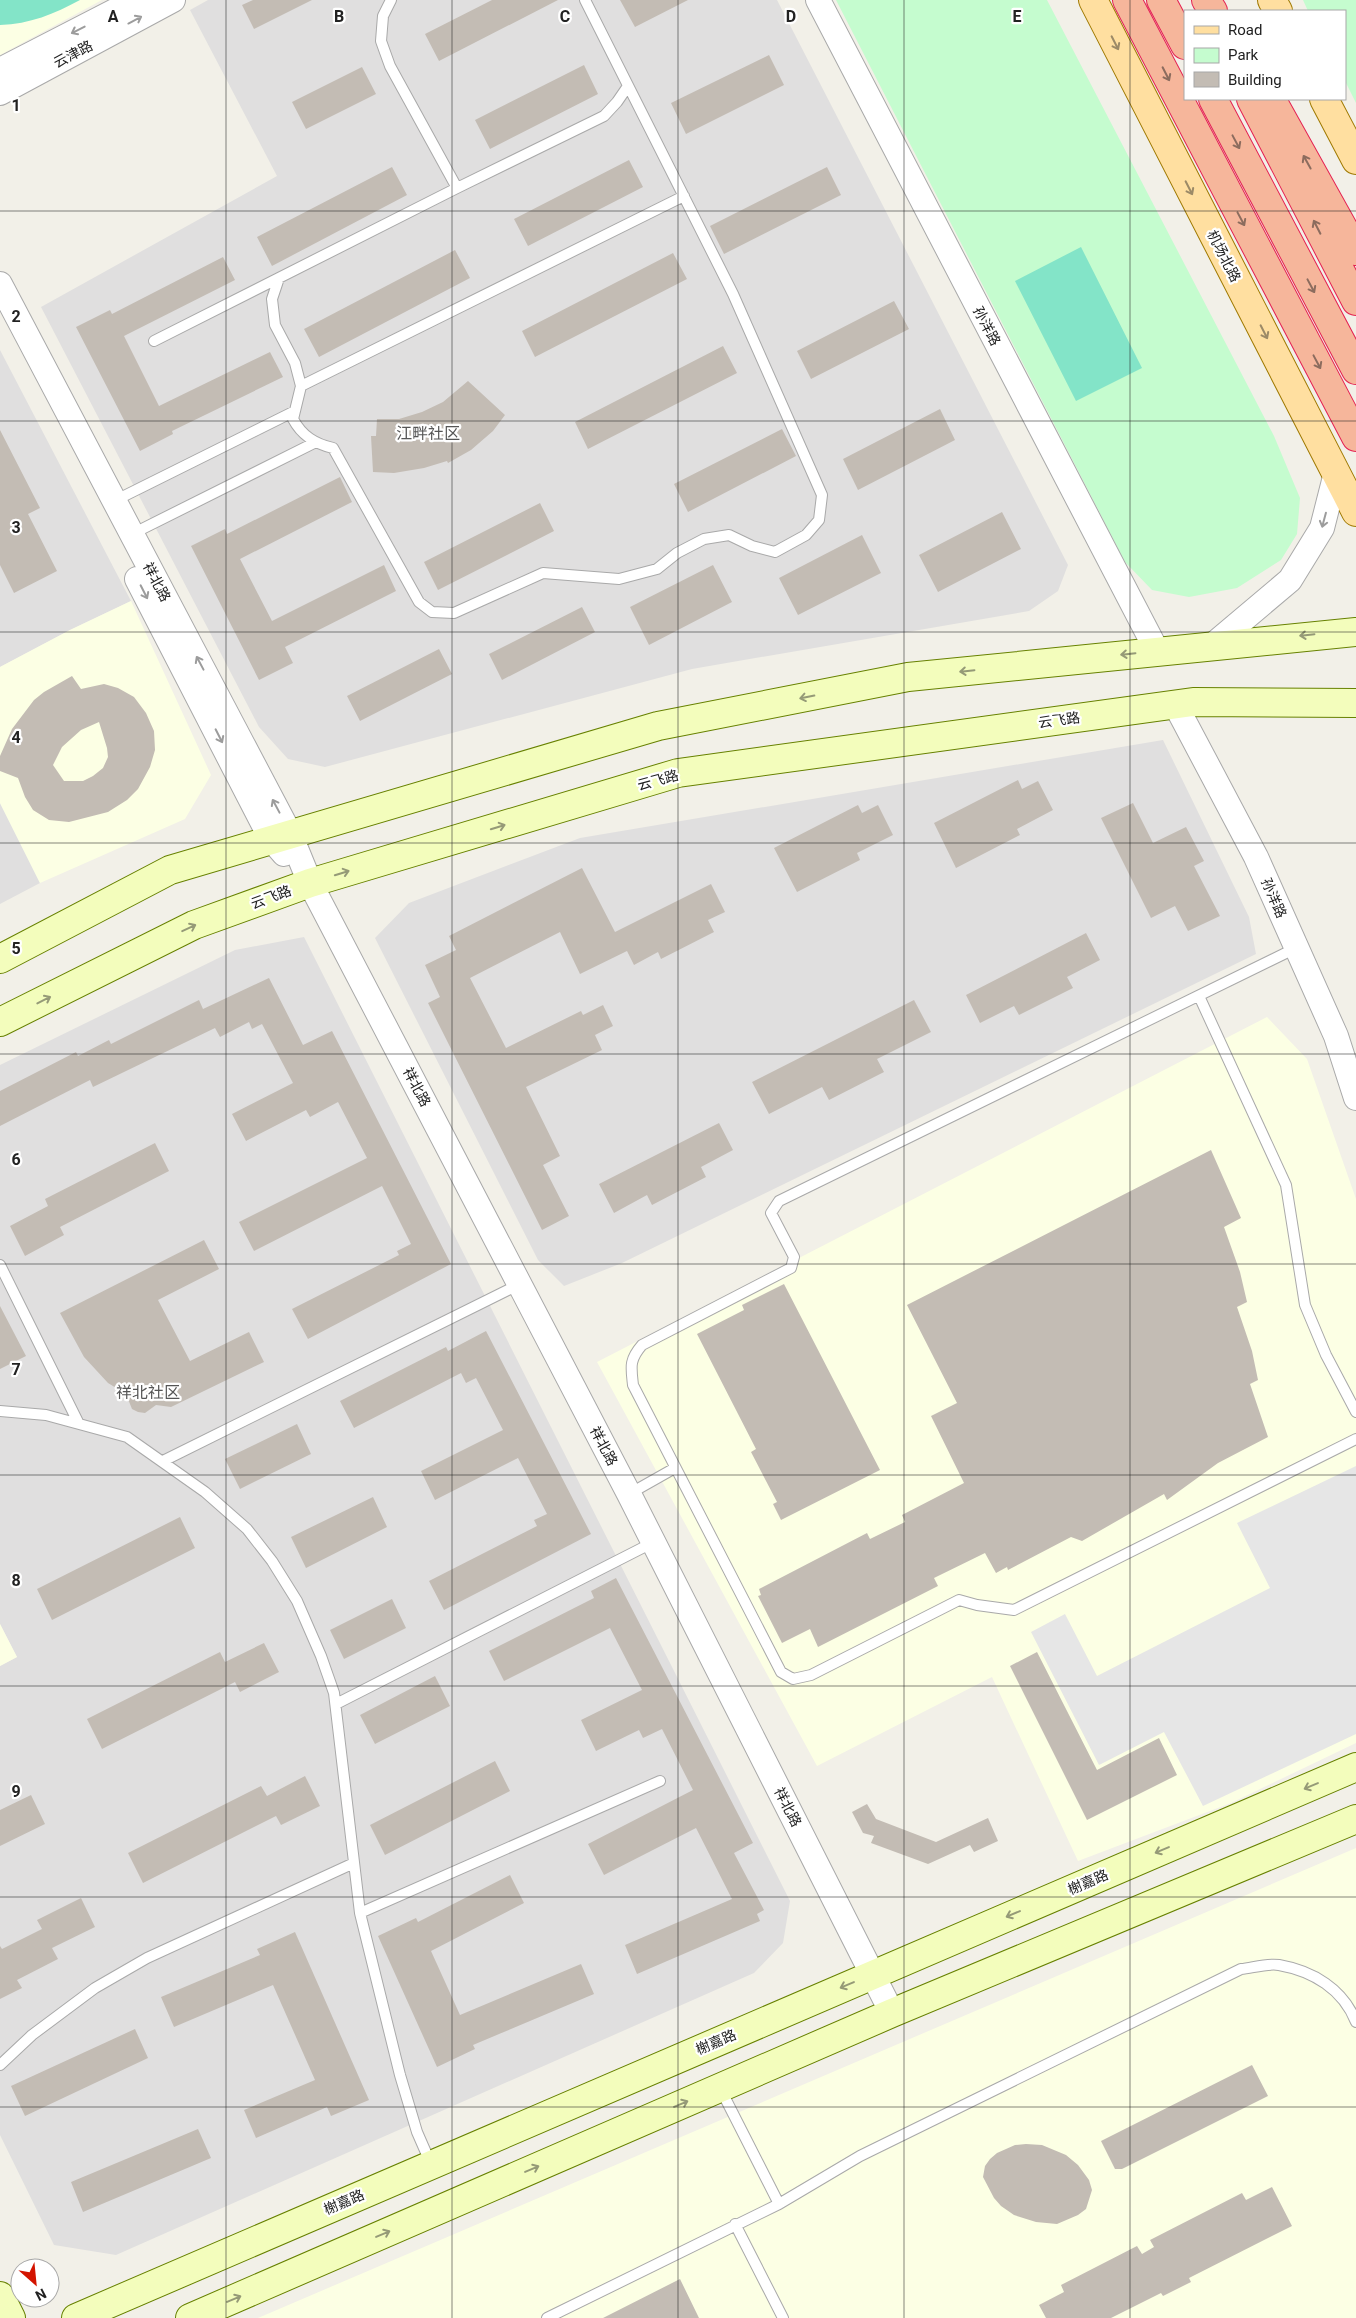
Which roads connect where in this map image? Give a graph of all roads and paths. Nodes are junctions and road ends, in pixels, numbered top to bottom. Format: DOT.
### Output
graph roads {
  1 [pos="136,0"];
  2 [pos="173,0"];
  3 [pos="391,0"];
  4 [pos="585,0"];
  5 [pos="818,0"];
  6 [pos="1092,0"];
  7 [pos="1127,0"];
  8 [pos="1161,0"];
  9 [pos="1184,43"];
  10 [pos="0,70"];
  11 [pos="628,86"];
  12 [pos="0,93"];
  13 [pos="1214,100"];
  14 [pos="1252,100"];
  15 [pos="1272,100"];
  16 [pos="1325,100"];
  17 [pos="1356,160"];
  18 [pos="457,188"];
  19 [pos="684,196"];
  20 [pos="1356,251"];
  21 [pos="279,278"];
  22 [pos="0,284"];
  23 [pos="1356,301"];
  24 [pos="0,315"];
  25 [pos="154,341"];
  26 [pos="1356,370"];
  27 [pos="301,386"];
  28 [pos="295,411"];
  29 [pos="1356,437"];
  30 [pos="316,442"];
  31 [pos="1336,473"];
  32 [pos="114,501"];
  33 [pos="1356,512"];
  34 [pos="132,534"];
  35 [pos="1356,632"];
  36 [pos="1213,646"];
  37 [pos="1157,651"];
  38 [pos="1356,703"];
  39 [pos="1176,704"];
  40 [pos="280,836"];
  41 [pos="310,883"];
  42 [pos="1297,948"];
  43 [pos="0,959"];
  44 [pos="1199,996"];
  45 [pos="0,1022"];
  46 [pos="1356,1098"];
  47 [pos="0,1264"];
  48 [pos="520,1284"];
  49 [pos="0,1411"];
  50 [pos="1356,1412"];
  51 [pos="78,1422"];
  52 [pos="1356,1440"];
  53 [pos="163,1461"];
  54 [pos="675,1468"];
  55 [pos="629,1494"];
  56 [pos="654,1542"];
  57 [pos="336,1704"];
  58 [pos="1356,1767"];
  59 [pos="660,1781"];
  60 [pos="1356,1819"];
  61 [pos="354,1863"];
  62 [pos="360,1913"];
  63 [pos="872,1974"];
  64 [pos="892,2013"];
  65 [pos="1356,2022"];
  66 [pos="0,2065"];
  67 [pos="720,2088"];
  68 [pos="431,2165"];
  69 [pos="779,2204"];
  70 [pos="735,2224"];
  71 [pos="0,2296"];
  72 [pos="10,2318"];
  73 [pos="76,2318"];
  74 [pos="190,2318"];
  75 [pos="547,2318"];
  76 [pos="783,2318"];
  1 -- 10 [label="street, 云津路, one-way"];
  12 -- 2 [label="street, 云津路, one-way"];
  3 -- 18 [label="lane"];
  4 -- 11 [label="lane"];
  5 -- 37 [label="street, 孙洋路"];
  6 -- 31 [label="main road, 机场北路, one-way"];
  7 -- 29 [label="highway, one-way"];
  8 -- 9 [label="highway"];
  11 -- 18 [label="lane"];
  11 -- 19 [label="lane"];
  13 -- 26 [label="highway, one-way"];
  23 -- 14 [label="highway, one-way"];
  20 -- 15 [label="highway, one-way"];
  16 -- 17 [label="main road"];
  18 -- 21 [label="lane"];
  19 -- 27 [label="lane"];
  19 -- 30 [label="lane"];
  21 -- 25 [label="lane"];
  21 -- 27 [label="lane"];
  22 -- 32 [label="street, 祥北路"];
  24 -- 40 [label="street, 祥北路, one-way"];
  27 -- 28 [label="lane"];
  28 -- 30 [label="lane"];
  28 -- 32 [label="lane"];
  30 -- 34 [label="lane"];
  31 -- 33 [label="main road, 机场北路"];
  31 -- 36 [label="street, one-way"];
  32 -- 34 [label="street, 祥北路"];
  40 -- 34 [label="street, 祥北路, one-way"];
  35 -- 36 [label="main road, one-way"];
  36 -- 37 [label="main road"];
  37 -- 40 [label="main road, one-way"];
  38 -- 39 [label="main road, 云飞路"];
  41 -- 39 [label="main road, 云飞路, one-way"];
  39 -- 42 [label="street, 孙洋路"];
  40 -- 41 [label="street, 祥北路"];
  40 -- 43 [label="main road"];
  45 -- 41 [label="main road, 云飞路, one-way"];
  41 -- 48 [label="street, 祥北路"];
  42 -- 44 [label="lane"];
  42 -- 46 [label="street, 孙洋路"];
  44 -- 50 [label="lane"];
  44 -- 54 [label="lane"];
  47 -- 51 [label="lane"];
  48 -- 53 [label="lane"];
  48 -- 55 [label="street, 祥北路"];
  49 -- 51 [label="lane"];
  51 -- 53 [label="lane"];
  52 -- 54 [label="lane"];
  53 -- 57 [label="lane"];
  54 -- 55 [label="lane"];
  55 -- 56 [label="street, 祥北路"];
  56 -- 57 [label="lane"];
  56 -- 63 [label="street, 祥北路"];
  57 -- 61 [label="lane"];
  58 -- 63 [label="main road, 榭嘉路, one-way"];
  59 -- 62 [label="lane"];
  60 -- 64 [label="main road"];
  61 -- 62 [label="lane"];
  61 -- 66 [label="lane"];
  62 -- 68 [label="lane"];
  63 -- 64 [label="street, 祥北路"];
  63 -- 68 [label="main road, 榭嘉路, one-way"];
  64 -- 67 [label="main road"];
  65 -- 69 [label="lane"];
  67 -- 69 [label="lane"];
  74 -- 67 [label="main road, one-way"];
  68 -- 73 [label="main road, 榭嘉路"];
  69 -- 70 [label="lane"];
  70 -- 75 [label="lane"];
  70 -- 76 [label="lane"];
  71 -- 72 [label="main road"];
}
